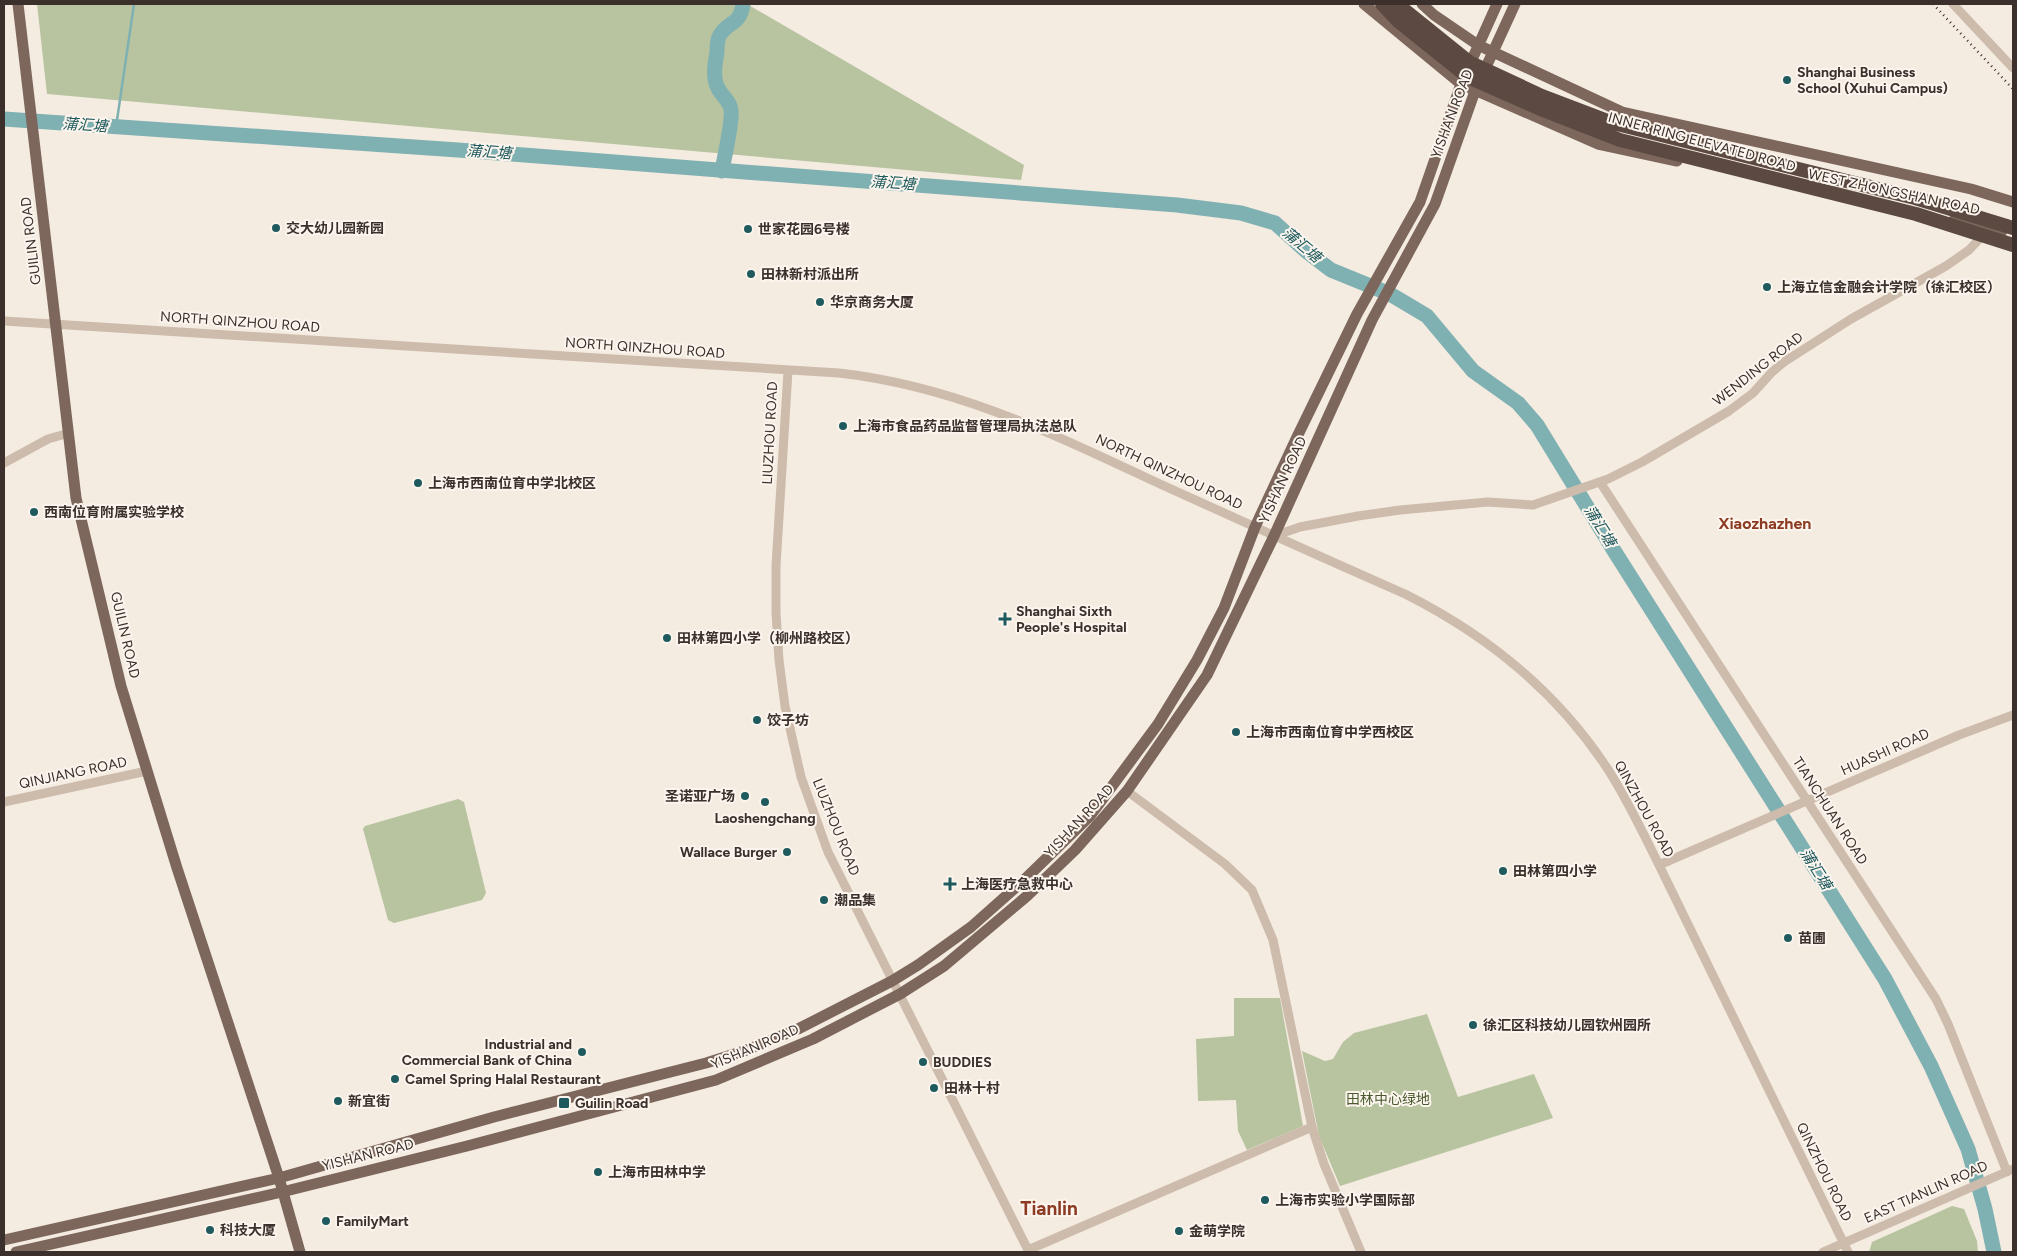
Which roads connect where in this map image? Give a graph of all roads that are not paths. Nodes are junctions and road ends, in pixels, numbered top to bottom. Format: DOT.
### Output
graph roads {
  1 [pos="18,4"];
  2 [pos="1364,4"];
  3 [pos="1382,4"];
  4 [pos="1397,4"];
  5 [pos="1422,4"];
  6 [pos="1497,4"];
  7 [pos="1515,4"];
  8 [pos="1953,4"];
  9 [pos="1478,44"];
  10 [pos="1494,52"];
  11 [pos="2013,68"];
  12 [pos="1461,84"];
  13 [pos="1475,91"];
  14 [pos="2013,202"];
  15 [pos="1989,228"];
  16 [pos="2013,228"];
  17 [pos="2013,233"];
  18 [pos="2013,245"];
  19 [pos="4,321"];
  20 [pos="56,324"];
  21 [pos="788,371"];
  22 [pos="69,433"];
  23 [pos="4,463"];
  24 [pos="1600,482"];
  25 [pos="1255,527"];
  26 [pos="1274,536"];
  27 [pos="2013,715"];
  28 [pos="147,771"];
  29 [pos="1127,791"];
  30 [pos="1807,801"];
  31 [pos="4,802"];
  32 [pos="1659,865"];
  33 [pos="892,981"];
  34 [pos="900,994"];
  35 [pos="1312,1127"];
  36 [pos="2006,1172"];
  37 [pos="278,1178"];
  38 [pos="282,1192"];
  39 [pos="4,1240"];
  40 [pos="1844,1243"];
  41 [pos="1029,1251"];
  42 [pos="16,1252"];
  43 [pos="300,1252"];
  44 [pos="1362,1252"];
  45 [pos="1823,1252"];
  46 [pos="1848,1252"];
  1 -- 20 [label="main road, GUILIN ROAD"];
  2 -- 12 [label="main road, WEST ZHONGSHAN ROAD"];
  3 -- 18 [label="highway, INNER RING ELEVATED ROAD, bridge"];
  4 -- 16 [label="highway, INNER RING ELEVATED ROAD, bridge"];
  5 -- 9 [label="main road, WEST ZHONGSHAN ROAD"];
  6 -- 9 [label="main road, YISHAN ROAD"];
  7 -- 10 [label="main road, YISHAN ROAD"];
  8 -- 11 [label="street"];
  9 -- 10 [label="main road, WEST ZHONGSHAN ROAD"];
  9 -- 12 [label="main road, YISHAN ROAD"];
  10 -- 13 [label="main road, YISHAN ROAD"];
  10 -- 14 [label="main road, WEST ZHONGSHAN ROAD"];
  12 -- 13 [label="main road, WEST ZHONGSHAN ROAD"];
  12 -- 25 [label="main road, YISHAN ROAD"];
  13 -- 15 [label="main road, WEST ZHONGSHAN ROAD"];
  13 -- 26 [label="main road, YISHAN ROAD"];
  15 -- 17 [label="main road, WEST ZHONGSHAN ROAD"];
  15 -- 24 [label="street, WENDING ROAD"];
  19 -- 20 [label="street, NORTH QINZHOU ROAD"];
  20 -- 21 [label="street, NORTH QINZHOU ROAD"];
  20 -- 22 [label="main road, GUILIN ROAD"];
  21 -- 25 [label="street, NORTH QINZHOU ROAD"];
  21 -- 33 [label="street, LIUZHOU ROAD"];
  22 -- 23 [label="street"];
  22 -- 28 [label="main road, GUILIN ROAD"];
  24 -- 26 [label="street, WENDING ROAD"];
  24 -- 30 [label="street, TIANCHUAN ROAD"];
  25 -- 26 [label="street, QINZHOU ROAD"];
  25 -- 33 [label="main road, YISHAN ROAD"];
  26 -- 29 [label="main road, YISHAN ROAD"];
  26 -- 32 [label="street, QINZHOU ROAD"];
  27 -- 30 [label="street, HUASHI ROAD"];
  28 -- 31 [label="street, QINJIANG ROAD"];
  28 -- 37 [label="main road, GUILIN ROAD"];
  29 -- 34 [label="main road, YISHAN ROAD"];
  29 -- 35 [label="street"];
  30 -- 32 [label="street, HUASHI ROAD"];
  30 -- 36 [label="street, TIANCHUAN ROAD"];
  32 -- 40 [label="street, QINZHOU ROAD"];
  33 -- 34 [label="street, LIUZHOU ROAD"];
  33 -- 37 [label="main road, YISHAN ROAD"];
  34 -- 38 [label="main road, YISHAN ROAD"];
  34 -- 41 [label="street, LIUZHOU ROAD"];
  35 -- 41 [label="street"];
  35 -- 44 [label="street"];
  36 -- 40 [label="street, EAST TIANLIN ROAD"];
  37 -- 38 [label="main road, GUILIN ROAD"];
  37 -- 39 [label="main road, YISHAN ROAD"];
  38 -- 42 [label="main road, YISHAN ROAD"];
  38 -- 43 [label="main road, GUILIN ROAD"];
  40 -- 45 [label="street, EAST TIANLIN ROAD"];
  40 -- 46 [label="street, QINZHOU ROAD"];
}
